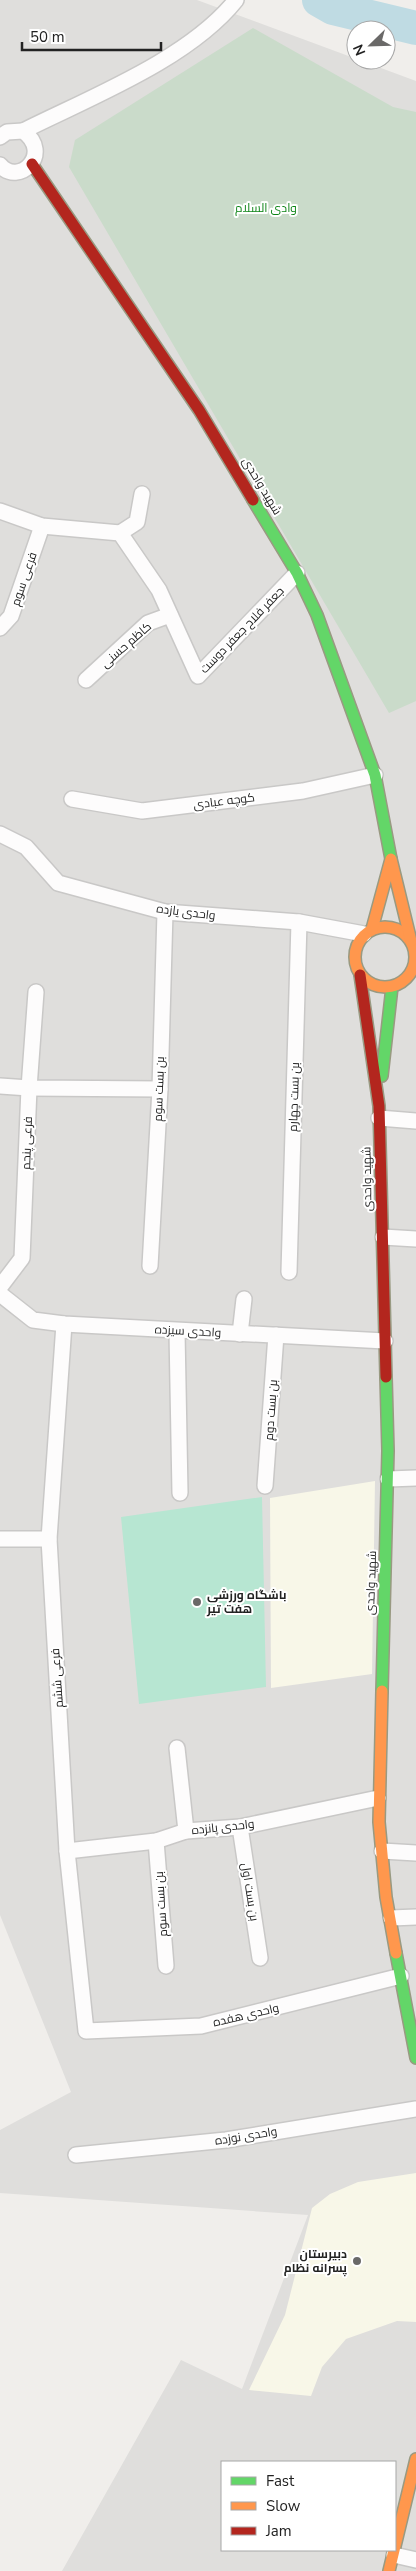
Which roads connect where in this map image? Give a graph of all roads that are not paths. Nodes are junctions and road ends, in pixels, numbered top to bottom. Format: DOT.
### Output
graph roads {
  1 [pos="236,0"];
  2 [pos="23,131"];
  3 [pos="0,137"];
  4 [pos="0,164"];
  5 [pos="32,164"];
  6 [pos="142,494"];
  7 [pos="0,511"];
  8 [pos="42,526"];
  9 [pos="120,533"];
  10 [pos="297,573"];
  11 [pos="170,615"];
  12 [pos="0,628"];
  13 [pos="86,680"];
  14 [pos="374,775"];
  15 [pos="72,799"];
  16 [pos="0,834"];
  17 [pos="391,860"];
  18 [pos="165,912"];
  19 [pos="299,922"];
  20 [pos="368,932"];
  21 [pos="414,948"];
  22 [pos="360,975"];
  23 [pos="416,984"];
  24 [pos="397,985"];
  25 [pos="36,992"];
  26 [pos="0,1086"];
  27 [pos="29,1088"];
  28 [pos="160,1089"];
  29 [pos="379,1112"];
  30 [pos="416,1121"];
  31 [pos="382,1237"];
  32 [pos="416,1239"];
  33 [pos="150,1266"];
  34 [pos="289,1272"];
  35 [pos="0,1287"];
  36 [pos="0,1294"];
  37 [pos="244,1299"];
  38 [pos="64,1324"];
  39 [pos="176,1332"];
  40 [pos="240,1334"];
  41 [pos="276,1335"];
  42 [pos="385,1342"];
  43 [pos="416,1478"];
  44 [pos="388,1479"];
  45 [pos="265,1486"];
  46 [pos="180,1493"];
  47 [pos="0,1539"];
  48 [pos="50,1539"];
  49 [pos="177,1748"];
  50 [pos="378,1798"];
  51 [pos="240,1827"];
  52 [pos="186,1830"];
  53 [pos="156,1841"];
  54 [pos="67,1851"];
  55 [pos="382,1851"];
  56 [pos="416,1853"];
  57 [pos="416,1917"];
  58 [pos="391,1918"];
  59 [pos="260,1958"];
  60 [pos="166,1966"];
  61 [pos="401,1976"];
  62 [pos="86,2031"];
  63 [pos="416,2058"];
  64 [pos="416,2109"];
  65 [pos="76,2155"];
  66 [pos="416,2459"];
  67 [pos="396,2546"];
  68 [pos="395,2551"];
  69 [pos="394,2555"];
  70 [pos="416,2560"];
  71 [pos="389,2571"];
  1 -- 2 [label="street"];
  2 -- 3 [label="street"];
  2 -- 5 [label="street"];
  4 -- 5 [label="street"];
  5 -- 10 [label="street, شهید واحدی"];
  6 -- 9 [label="street"];
  7 -- 8 [label="street"];
  8 -- 9 [label="street"];
  8 -- 12 [label="street, فرعی سوم"];
  9 -- 11 [label="street, جعفر فلاح جعفر دوست"];
  10 -- 11 [label="street, جعفر فلاح جعفر دوست"];
  10 -- 14 [label="street, شهید واحدی"];
  11 -- 13 [label="street, کاظم حسنی"];
  14 -- 15 [label="street, کوچه عبادی"];
  14 -- 17 [label="street, شهید واحدی"];
  16 -- 18 [label="street, واحدی یازده"];
  17 -- 20 [label="street"];
  17 -- 21 [label="street, شهید واحدی"];
  18 -- 19 [label="street, واحدی یازده"];
  18 -- 28 [label="street, بن بست سوم"];
  19 -- 20 [label="street, واحدی یازده"];
  19 -- 34 [label="street, بن بست چهارم"];
  20 -- 21 [label="street"];
  20 -- 22 [label="street"];
  21 -- 24 [label="street"];
  22 -- 24 [label="street"];
  22 -- 29 [label="street"];
  23 -- 24 [label="street"];
  24 -- 29 [label="street"];
  25 -- 27 [label="street, فرعی پنجم"];
  26 -- 27 [label="street"];
  27 -- 28 [label="street"];
  27 -- 35 [label="street, فرعی پنجم"];
  28 -- 33 [label="street, بن بست سوم"];
  29 -- 30 [label="street"];
  29 -- 31 [label="street, شهید واحدی"];
  31 -- 32 [label="street"];
  31 -- 42 [label="street, شهید واحدی"];
  36 -- 38 [label="street, واحدی سیزده"];
  37 -- 40 [label="street"];
  38 -- 39 [label="street, واحدی سیزده"];
  38 -- 48 [label="street, فرعی ششم"];
  39 -- 40 [label="street, واحدی سیزده"];
  39 -- 46 [label="street"];
  40 -- 41 [label="street, واحدی سیزده"];
  41 -- 42 [label="street, واحدی سیزده"];
  41 -- 45 [label="street, بن بست دوم"];
  42 -- 44 [label="street, شهید واحدی"];
  43 -- 44 [label="street"];
  44 -- 50 [label="street, شهید واحدی"];
  47 -- 48 [label="street"];
  48 -- 54 [label="street, فرعی ششم"];
  49 -- 52 [label="street"];
  50 -- 51 [label="street, واحدی پانزده"];
  50 -- 55 [label="street, شهید واحدی"];
  51 -- 52 [label="street, واحدی پانزده"];
  51 -- 59 [label="street, بن بست اول"];
  52 -- 53 [label="street, واحدی پانزده"];
  53 -- 54 [label="street, واحدی پانزده"];
  53 -- 60 [label="street, بن بست سوم"];
  54 -- 62 [label="street, فرعی ششم"];
  55 -- 56 [label="street"];
  55 -- 58 [label="street, شهید واحدی"];
  57 -- 58 [label="street"];
  58 -- 61 [label="street, شهید واحدی"];
  61 -- 62 [label="street, واحدی هفده"];
  61 -- 63 [label="street, شهید واحدی"];
  64 -- 65 [label="street, واحدی نوزده"];
  66 -- 67 [label="street"];
  68 -- 69 [label="street"];
  69 -- 70 [label="street"];
  69 -- 71 [label="street"];
}
